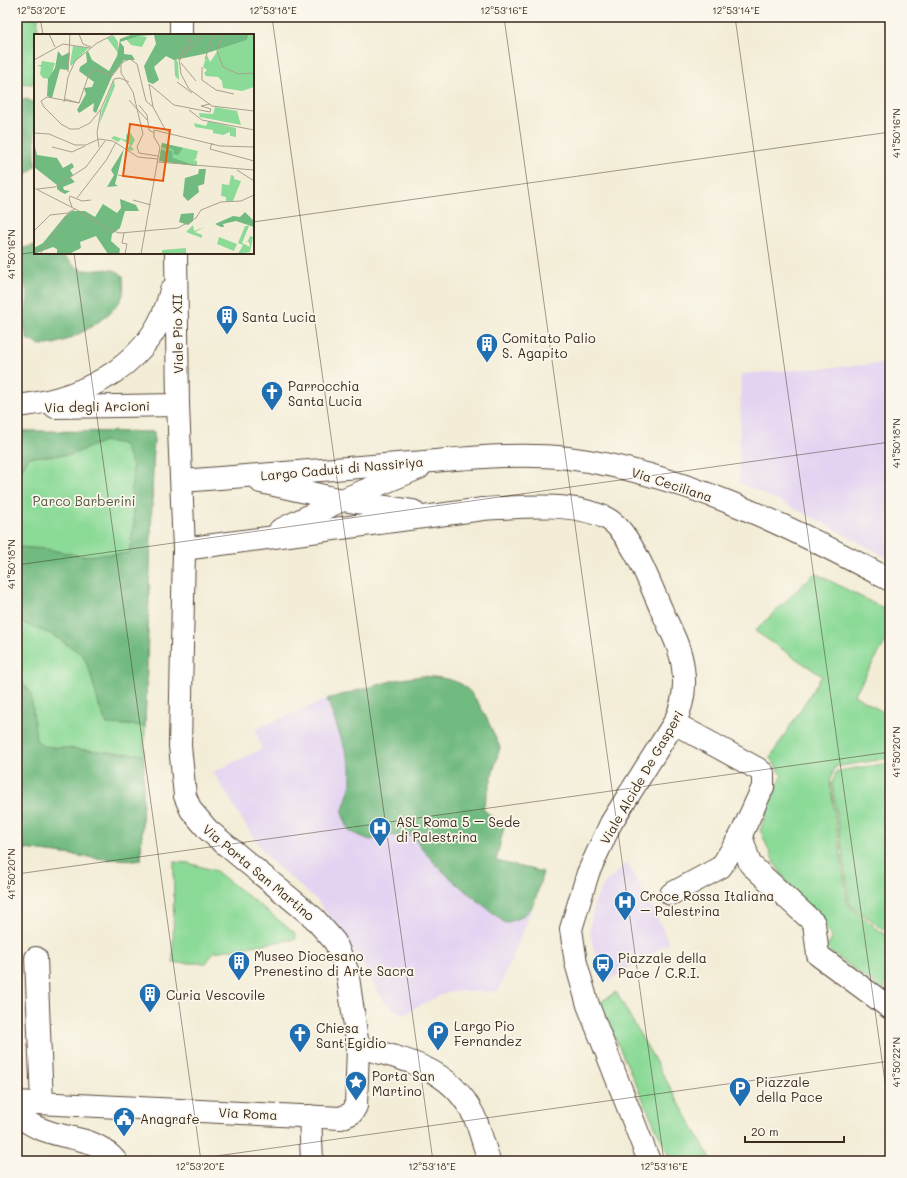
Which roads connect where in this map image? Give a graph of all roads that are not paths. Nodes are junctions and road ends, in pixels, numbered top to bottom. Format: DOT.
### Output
graph roads {
  1 [pos="181,17"];
  2 [pos="181,34"];
  3 [pos="176,258"];
  4 [pos="178,405"];
  5 [pos="17,407"];
  6 [pos="438,461"];
  7 [pos="240,477"];
  8 [pos="182,482"];
  9 [pos="342,500"];
  10 [pos="438,516"];
  11 [pos="263,538"];
  12 [pos="184,549"];
  13 [pos="890,580"];
  14 [pos="674,724"];
  15 [pos="741,834"];
  16 [pos="671,894"];
  17 [pos="36,958"];
  18 [pos="890,1008"];
  19 [pos="358,1047"];
  20 [pos="17,1102"];
  21 [pos="42,1103"];
  22 [pos="17,1115"];
  23 [pos="310,1116"];
  24 [pos="116,1161"];
  25 [pos="312,1161"];
  26 [pos="489,1161"];
  27 [pos="649,1161"];
  1 -- 2 [label="street"];
  3 -- 4 [label="street, Viale Pio XII"];
  3 -- 5 [label="street, Viale Pio XII"];
  4 -- 5 [label="street, Via degli Arcioni"];
  4 -- 8 [label="street"];
  6 -- 7 [label="street, Largo Caduti di Nassiriya"];
  6 -- 9 [label="street, Largo Caduti di Nassiriya"];
  6 -- 13 [label="street, Via Ceciliana"];
  7 -- 8 [label="street, Largo Caduti di Nassiriya"];
  7 -- 9 [label="street, Largo Caduti di Nassiriya"];
  8 -- 12 [label="street, Via Porta San Martino"];
  9 -- 10 [label="street, Largo Caduti di Nassiriya"];
  9 -- 11 [label="street, Largo Caduti di Nassiriya"];
  10 -- 11 [label="street, Largo Caduti di Nassiriya"];
  10 -- 14 [label="street, Viale Alcide De Gasperi"];
  11 -- 12 [label="street, Largo Caduti di Nassiriya"];
  12 -- 19 [label="street, Via Porta San Martino"];
  14 -- 15 [label="street"];
  14 -- 27 [label="street, Viale Alcide De Gasperi"];
  15 -- 16 [label="street"];
  15 -- 18 [label="street"];
  17 -- 21 [label="street"];
  19 -- 23 [label="street, Via Roma"];
  19 -- 26 [label="street"];
  20 -- 21 [label="street, Via Roma"];
  21 -- 23 [label="street, Via Roma"];
  22 -- 24 [label="street"];
  23 -- 25 [label="street"];
}
